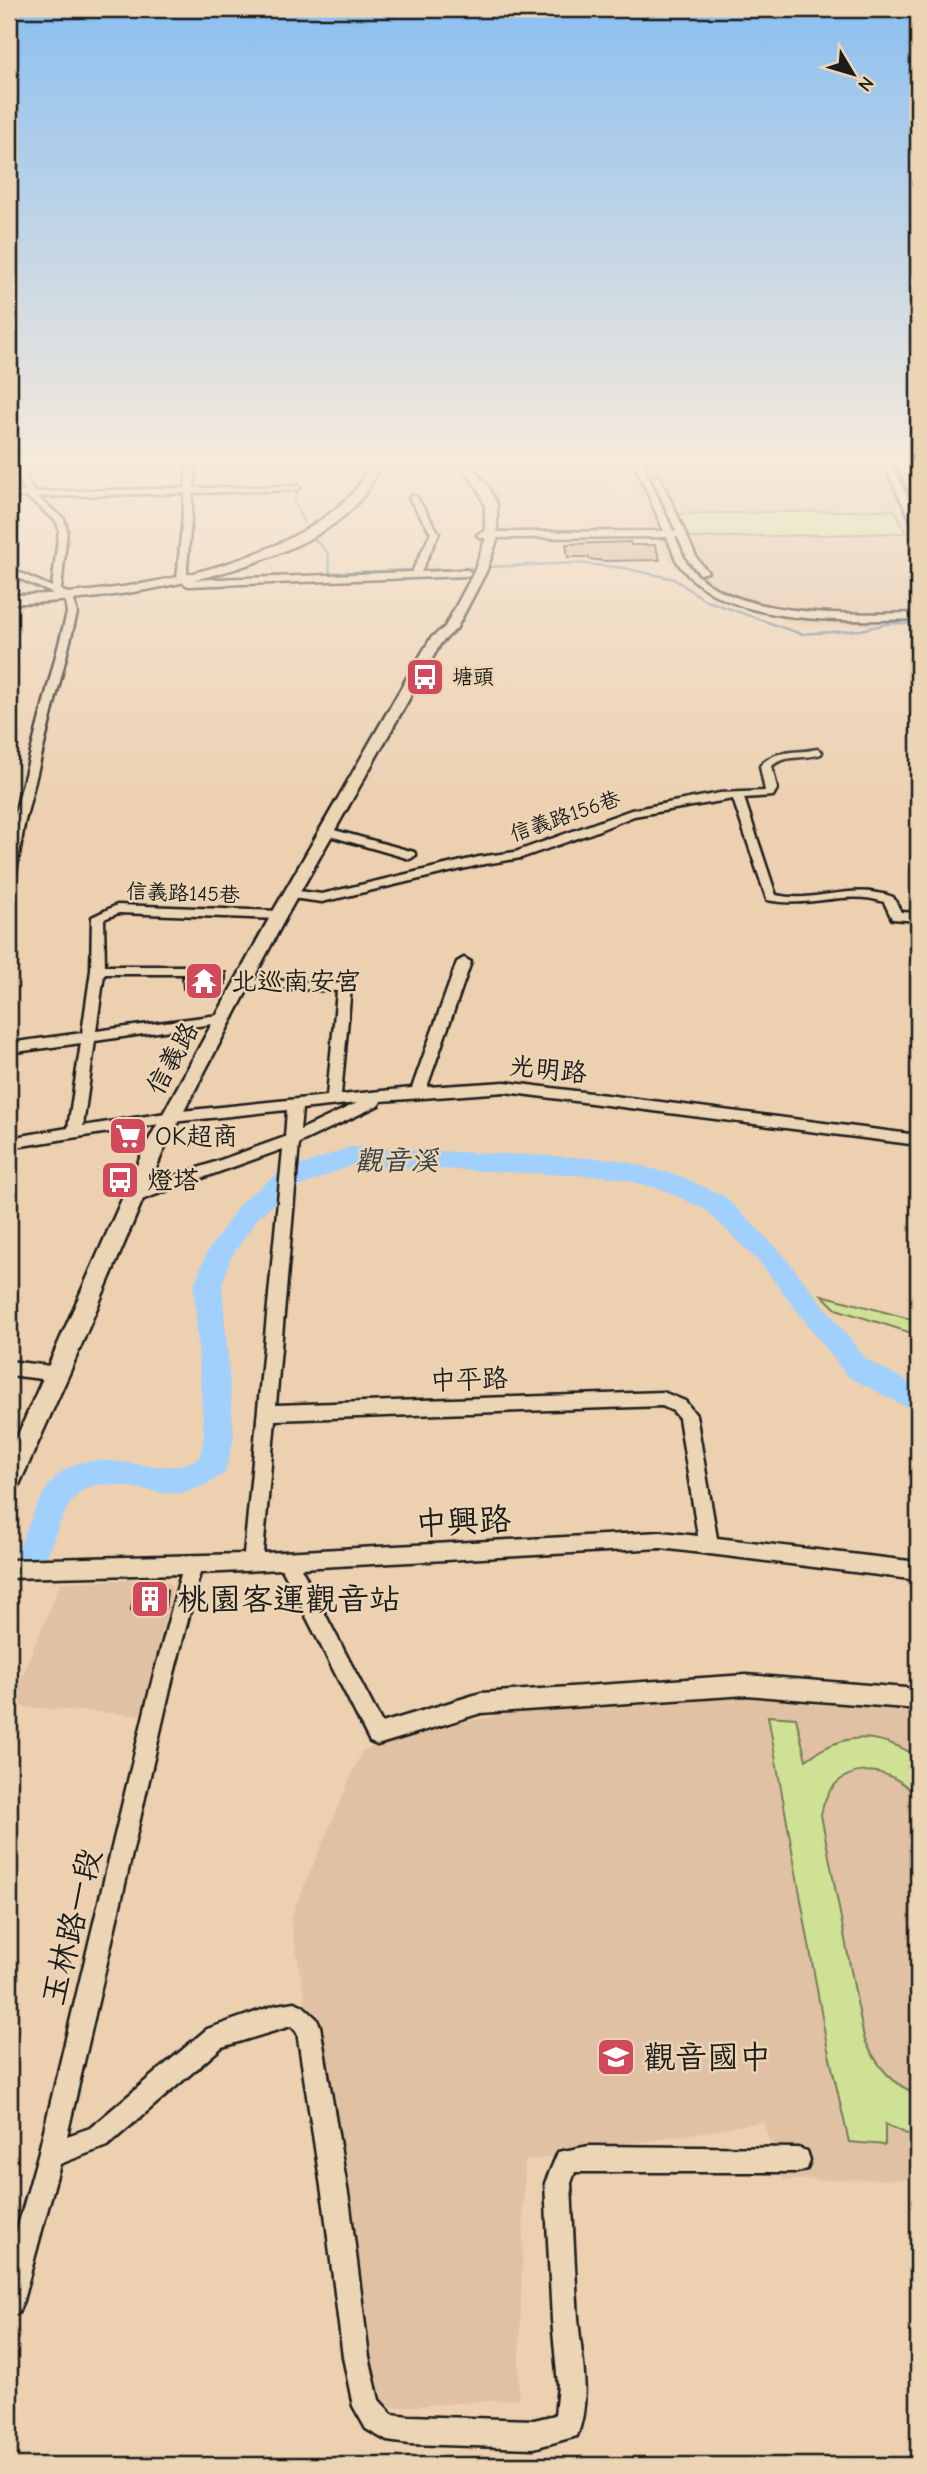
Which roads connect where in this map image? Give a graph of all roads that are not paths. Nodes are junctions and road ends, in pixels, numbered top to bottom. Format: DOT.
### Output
graph roads {
  1 [pos="31,578"];
  2 [pos="57,578"];
  3 [pos="169,578"];
  4 [pos="174,578"];
  5 [pos="183,578"];
  6 [pos="317,578"];
  7 [pos="470,578"];
  8 [pos="697,578"];
  9 [pos="712,578"];
  10 [pos="56,591"];
  11 [pos="9,593"];
  12 [pos="70,598"];
  13 [pos="9,599"];
  14 [pos="918,609"];
  15 [pos="918,616"];
  16 [pos="817,752"];
  17 [pos="737,795"];
  18 [pos="327,832"];
  19 [pos="410,855"];
  20 [pos="9,879"];
  21 [pos="291,894"];
  22 [pos="279,915"];
  23 [pos="918,918"];
  24 [pos="464,962"];
  25 [pos="98,970"];
  26 [pos="184,970"];
  27 [pos="245,983"];
  28 [pos="226,1018"];
  29 [pos="88,1039"];
  30 [pos="9,1048"];
  31 [pos="418,1092"];
  32 [pos="334,1097"];
  33 [pos="382,1097"];
  34 [pos="295,1104"];
  35 [pos="172,1117"];
  36 [pos="75,1132"];
  37 [pos="918,1140"];
  38 [pos="9,1143"];
  39 [pos="290,1148"];
  40 [pos="133,1197"];
  41 [pos="9,1368"];
  42 [pos="58,1374"];
  43 [pos="265,1413"];
  44 [pos="9,1480"];
  45 [pos="709,1545"];
  46 [pos="287,1560"];
  47 [pos="253,1562"];
  48 [pos="193,1565"];
  49 [pos="9,1569"];
  50 [pos="918,1571"];
  51 [pos="918,1699"];
  52 [pos="50,2155"];
  53 [pos="798,2160"];
  54 [pos="9,2304"];
  1 -- 10 [label="street"];
  2 -- 10 [label="street"];
  3 -- 10 [label="main road"];
  4 -- 12 [label="main road"];
  5 -- 6 [label="street"];
  7 -- 18 [label="main road, 信義路"];
  8 -- 15 [label="street"];
  9 -- 14 [label="street"];
  10 -- 11 [label="main road"];
  10 -- 12 [label="street"];
  12 -- 13 [label="main road"];
  12 -- 20 [label="street"];
  16 -- 17 [label="street, 信義路156巷"];
  17 -- 21 [label="street, 信義路156巷"];
  17 -- 23 [label="street"];
  18 -- 19 [label="street"];
  18 -- 21 [label="main road, 信義路"];
  21 -- 22 [label="main road, 信義路"];
  22 -- 25 [label="street, 信義路145巷"];
  22 -- 27 [label="main road, 信義路"];
  24 -- 31 [label="street"];
  25 -- 26 [label="street"];
  25 -- 29 [label="street"];
  27 -- 28 [label="main road, 信義路"];
  27 -- 32 [label="street"];
  28 -- 29 [label="street"];
  28 -- 35 [label="main road, 信義路"];
  29 -- 30 [label="street"];
  29 -- 36 [label="street"];
  31 -- 33 [label="street, 光明路"];
  31 -- 37 [label="street, 光明路"];
  33 -- 34 [label="street, 光明路"];
  33 -- 39 [label="street"];
  34 -- 35 [label="street, 光明路"];
  34 -- 39 [label="street"];
  35 -- 36 [label="street, 光明路"];
  35 -- 40 [label="main road, 信義路"];
  36 -- 38 [label="street, 光明路"];
  39 -- 40 [label="street"];
  39 -- 43 [label="street"];
  40 -- 42 [label="main road, 信義路"];
  41 -- 42 [label="street"];
  42 -- 44 [label="main road, 信義路"];
  43 -- 45 [label="street, 中平路"];
  43 -- 47 [label="street"];
  45 -- 46 [label="street, 中興路"];
  45 -- 50 [label="street, 中興路"];
  46 -- 47 [label="street, 中興路"];
  46 -- 51 [label="street"];
  47 -- 48 [label="street, 中興路"];
  48 -- 49 [label="street, 中興路"];
  48 -- 52 [label="street, 玉林路一段"];
  52 -- 53 [label="street"];
  52 -- 54 [label="street, 玉林路一段"];
}
